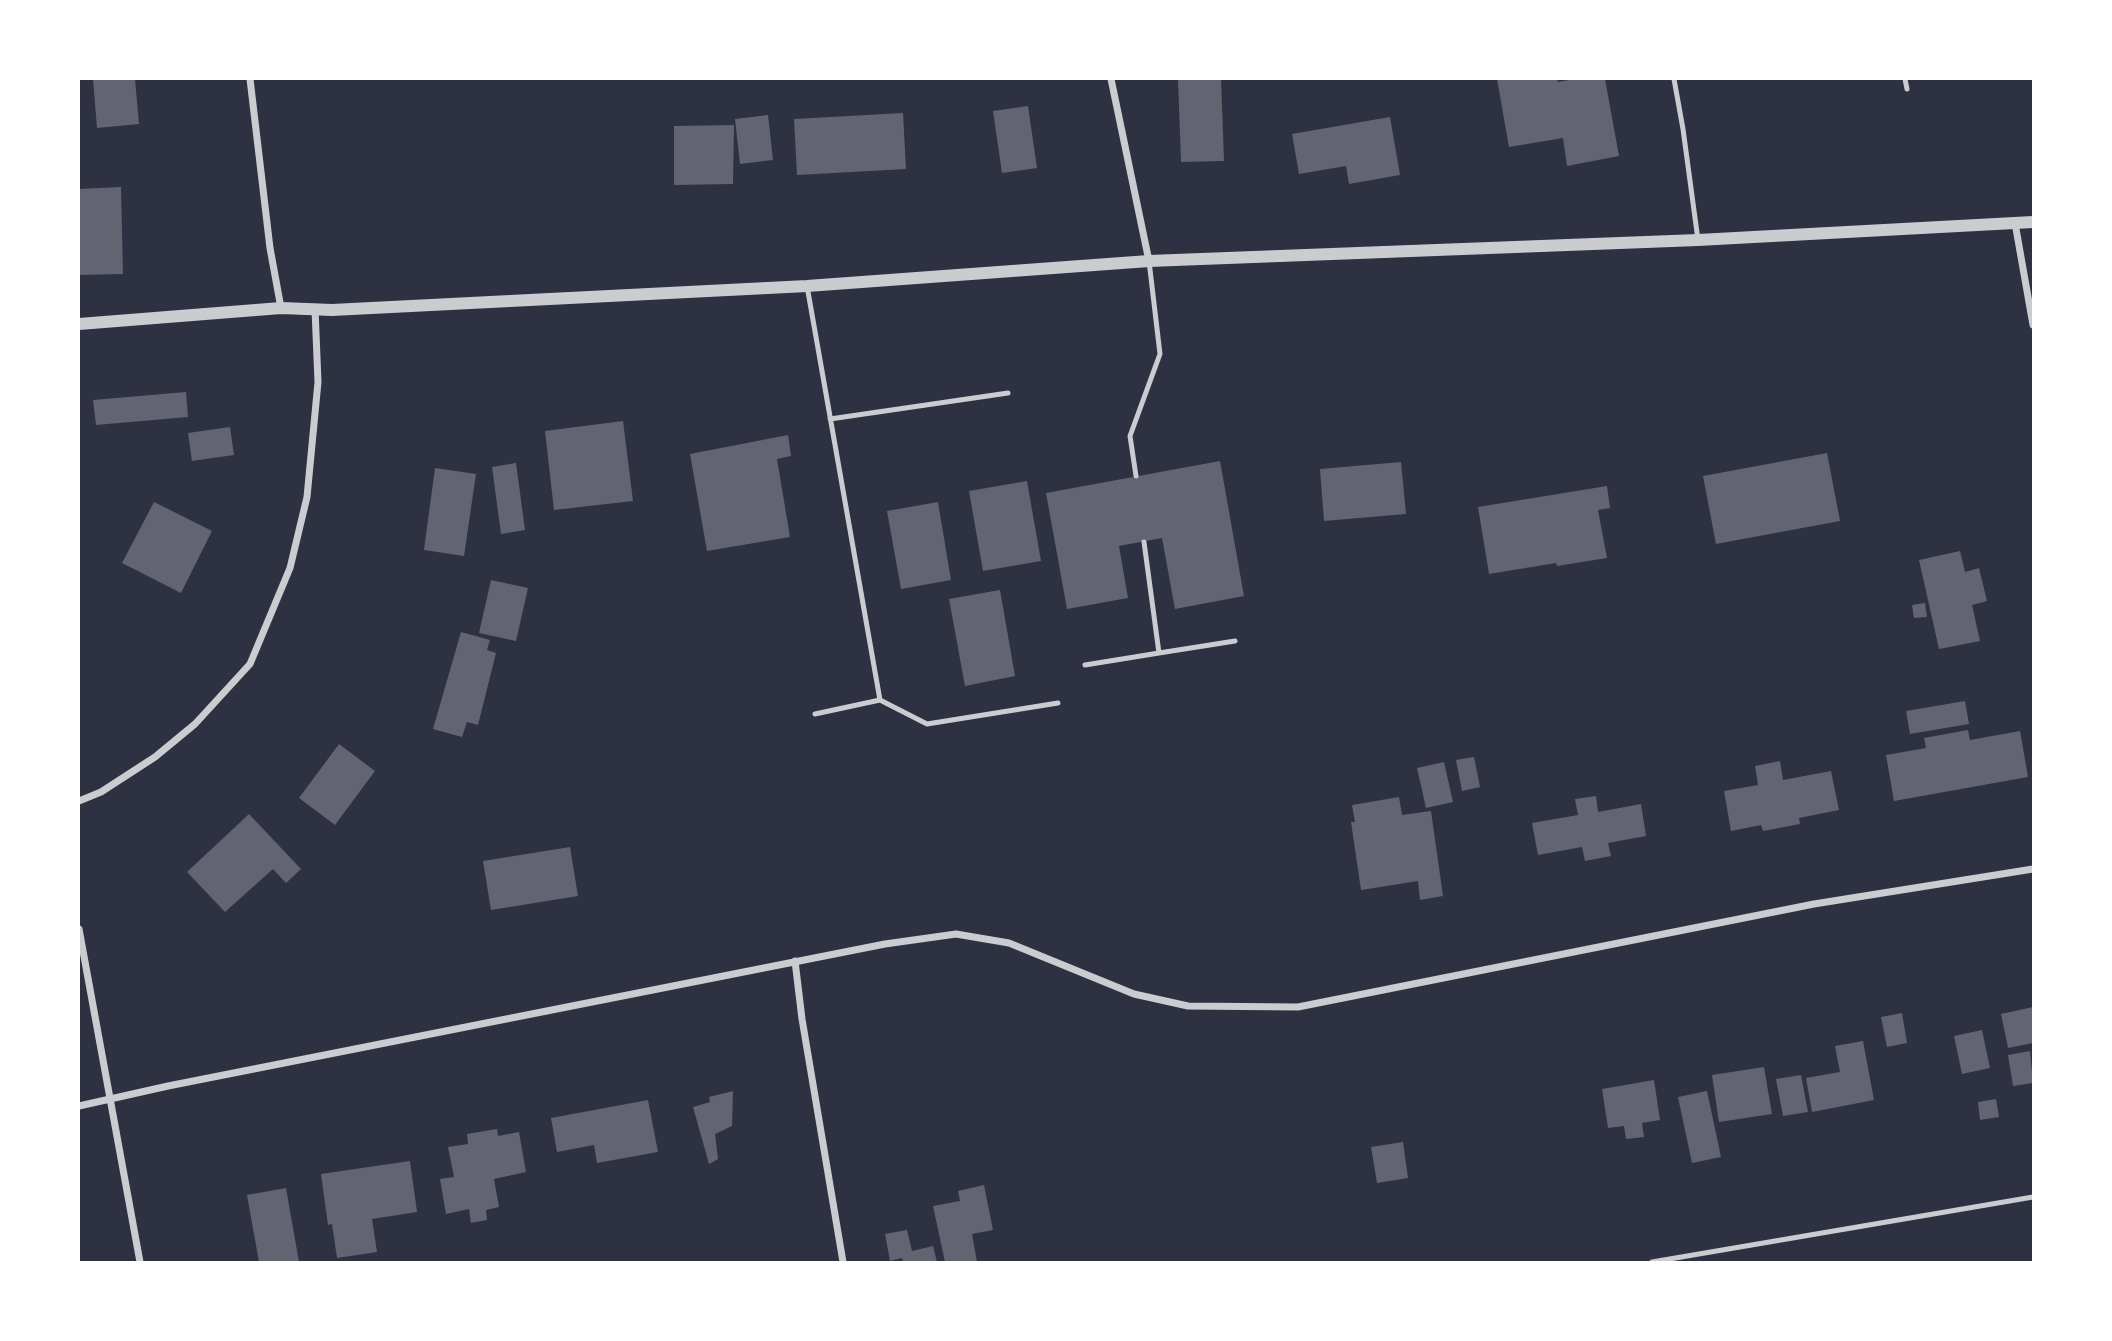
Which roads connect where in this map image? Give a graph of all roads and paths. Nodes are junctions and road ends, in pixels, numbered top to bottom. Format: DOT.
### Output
graph roads {
  1 [pos="250,79"];
  2 [pos="1111,79"];
  3 [pos="1674,79"];
  4 [pos="1905,79"];
  5 [pos="1907,89"];
  6 [pos="2033,222"];
  7 [pos="2015,223"];
  8 [pos="1698,240"];
  9 [pos="1149,261"];
  10 [pos="807,286"];
  11 [pos="281,308"];
  12 [pos="315,309"];
  13 [pos="79,324"];
  14 [pos="2033,326"];
  15 [pos="1008,393"];
  16 [pos="830,419"];
  17 [pos="1136,476"];
  18 [pos="1144,542"];
  19 [pos="1235,641"];
  20 [pos="1159,653"];
  21 [pos="1085,665"];
  22 [pos="880,700"];
  23 [pos="1058,703"];
  24 [pos="814,714"];
  25 [pos="79,801"];
  26 [pos="2033,869"];
  27 [pos="79,929"];
  28 [pos="795,961"];
  29 [pos="109,1100"];
  30 [pos="79,1107"];
  31 [pos="2033,1197"];
  32 [pos="140,1262"];
  33 [pos="843,1262"];
  34 [pos="1652,1262"];
  1 -- 11 [label="street"];
  2 -- 9 [label="street"];
  3 -- 8 [label="lane"];
  4 -- 5 [label="lane"];
  6 -- 7 [label="street"];
  7 -- 8 [label="street"];
  7 -- 14 [label="street"];
  8 -- 9 [label="street"];
  9 -- 10 [label="street"];
  9 -- 17 [label="lane"];
  10 -- 12 [label="street"];
  10 -- 16 [label="lane"];
  11 -- 12 [label="street"];
  11 -- 13 [label="street"];
  12 -- 25 [label="street"];
  15 -- 16 [label="lane"];
  16 -- 22 [label="lane"];
  18 -- 20 [label="lane"];
  19 -- 20 [label="lane"];
  20 -- 21 [label="lane"];
  22 -- 23 [label="lane"];
  22 -- 24 [label="lane"];
  26 -- 28 [label="street"];
  27 -- 29 [label="street"];
  28 -- 29 [label="street"];
  28 -- 33 [label="street"];
  29 -- 30 [label="street"];
  29 -- 32 [label="street"];
  31 -- 34 [label="lane"];
}
